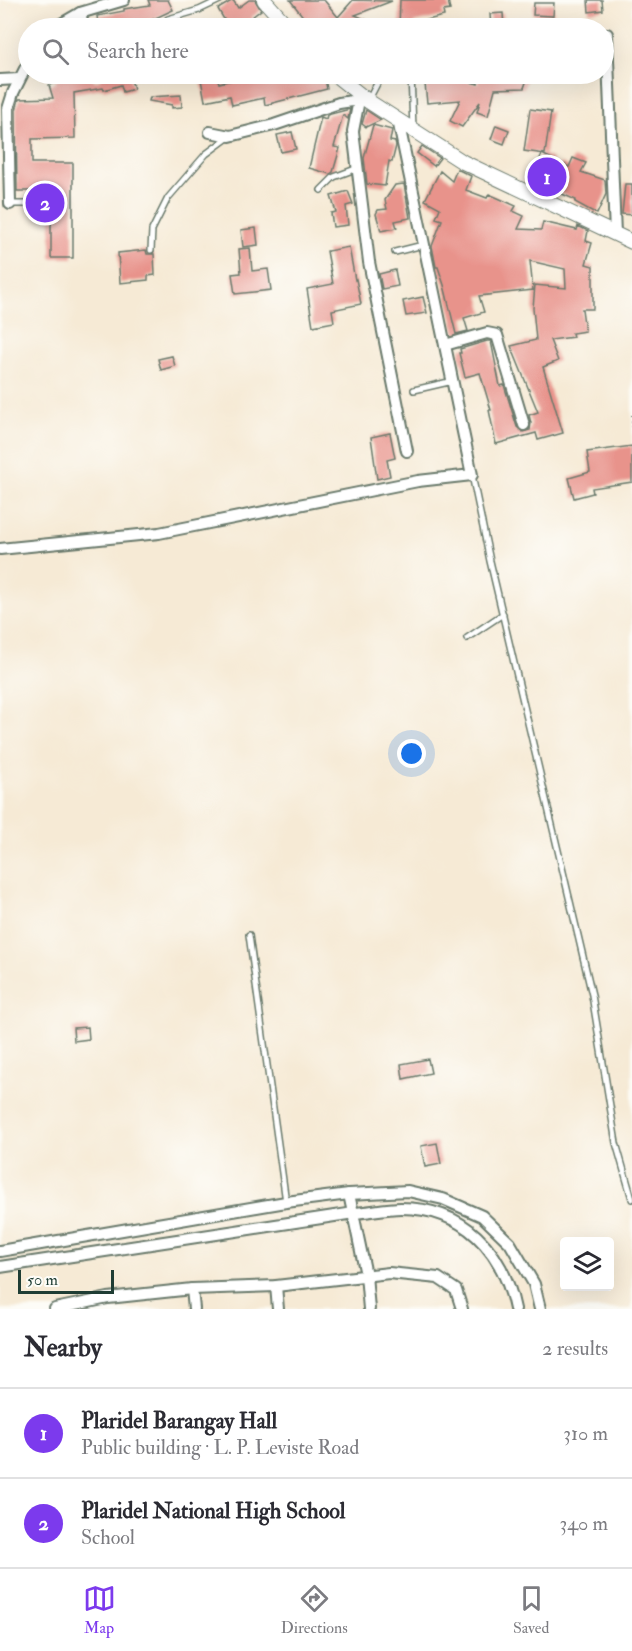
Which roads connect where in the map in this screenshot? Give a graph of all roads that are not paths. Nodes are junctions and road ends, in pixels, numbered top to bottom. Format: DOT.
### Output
graph roads {
  1 [pos="124,0"];
  2 [pos="220,0"];
  3 [pos="264,0"];
  4 [pos="80,13"];
  5 [pos="71,18"];
  6 [pos="81,18"];
  7 [pos="171,18"];
  8 [pos="280,18"];
  9 [pos="18,79"];
  10 [pos="0,80"];
  11 [pos="18,82"];
  12 [pos="346,84"];
  13 [pos="374,84"];
  14 [pos="411,84"];
  15 [pos="609,84"];
  16 [pos="362,98"];
  17 [pos="398,120"];
  18 [pos="413,129"];
  19 [pos="210,132"];
  20 [pos="230,136"];
  21 [pos="358,168"];
  22 [pos="321,190"];
  23 [pos="10,204"];
  24 [pos="41,204"];
  25 [pos="615,234"];
  26 [pos="632,242"];
  27 [pos="425,244"];
  28 [pos="151,250"];
  29 [pos="395,252"];
  30 [pos="445,345"];
  31 [pos="453,381"];
  32 [pos="414,390"];
  33 [pos="525,425"];
  34 [pos="407,450"];
  35 [pos="472,475"];
  36 [pos="0,549"];
  37 [pos="503,614"];
  38 [pos="467,638"];
  39 [pos="249,934"];
  40 [pos="349,1194"];
  41 [pos="632,1198"];
  42 [pos="286,1202"];
  43 [pos="354,1213"];
  44 [pos="0,1251"];
  45 [pos="0,1267"];
  46 [pos="366,1275"];
  47 [pos="276,1286"];
  48 [pos="192,1289"];
  49 [pos="108,1304"];
  50 [pos="55,1309"];
  51 [pos="194,1309"];
  52 [pos="278,1309"];
  53 [pos="369,1309"];
  54 [pos="462,1309"];
  55 [pos="514,1309"];
  56 [pos="540,1309"];
  1 -- 4 [label="street"];
  2 -- 7 [label="lane"];
  3 -- 8 [label="main road"];
  4 -- 5 [label="street"];
  4 -- 6 [label="street"];
  9 -- 10 [label="street"];
  11 -- 23 [label="street"];
  12 -- 16 [label="main road"];
  13 -- 16 [label="lane"];
  14 -- 18 [label="lane"];
  15 -- 25 [label="street"];
  16 -- 17 [label="main road"];
  16 -- 20 [label="street"];
  16 -- 21 [label="street"];
  17 -- 18 [label="main road"];
  17 -- 27 [label="street"];
  18 -- 25 [label="main road"];
  19 -- 20 [label="street"];
  20 -- 28 [label="lane"];
  21 -- 22 [label="lane"];
  21 -- 34 [label="street"];
  23 -- 24 [label="lane"];
  25 -- 26 [label="main road"];
  27 -- 29 [label="lane"];
  27 -- 30 [label="street"];
  30 -- 31 [label="street"];
  30 -- 33 [label="street"];
  31 -- 32 [label="lane"];
  31 -- 35 [label="street"];
  35 -- 36 [label="street"];
  35 -- 37 [label="lane"];
  37 -- 38 [label="lane"];
  37 -- 41 [label="lane"];
  39 -- 42 [label="lane"];
  40 -- 42 [label="street"];
  40 -- 43 [label="street"];
  40 -- 56 [label="street"];
  42 -- 44 [label="street"];
  43 -- 45 [label="street"];
  43 -- 46 [label="street"];
  43 -- 55 [label="street"];
  46 -- 47 [label="street"];
  46 -- 53 [label="street"];
  46 -- 54 [label="street"];
  47 -- 48 [label="street"];
  47 -- 52 [label="street"];
  48 -- 49 [label="street"];
  48 -- 51 [label="street"];
  49 -- 50 [label="street"];
}
